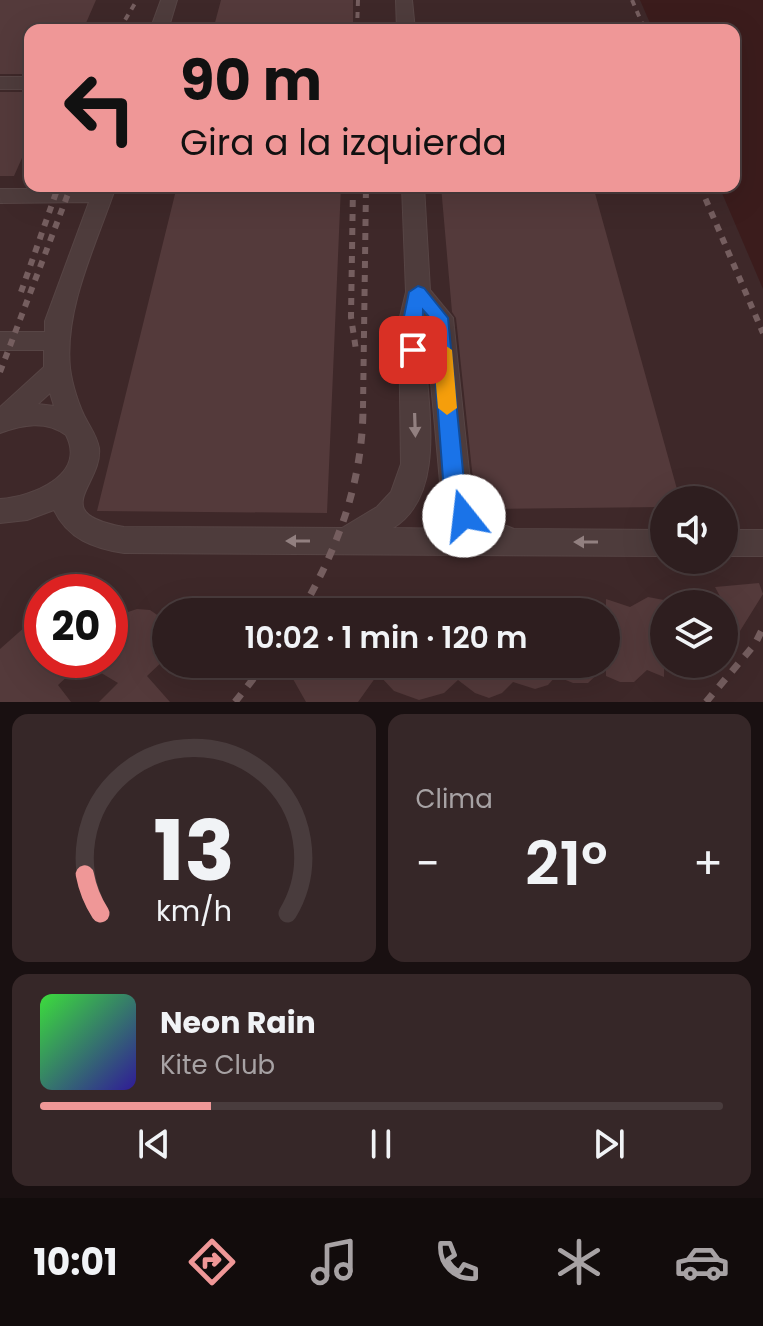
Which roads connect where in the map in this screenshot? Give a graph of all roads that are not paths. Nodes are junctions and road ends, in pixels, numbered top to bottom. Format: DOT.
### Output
graph roads {
  1 [pos="169,0"];
  2 [pos="404,0"];
  3 [pos="161,24"];
  4 [pos="406,24"];
  5 [pos="0,83"];
  6 [pos="24,83"];
  7 [pos="82,192"];
  8 [pos="103,192"];
  9 [pos="413,192"];
  10 [pos="0,196"];
  11 [pos="418,292"];
  12 [pos="0,341"];
  13 [pos="58,341"];
  14 [pos="57,370"];
  15 [pos="3,420"];
  16 [pos="73,425"];
  17 [pos="70,484"];
  18 [pos="0,511"];
  19 [pos="348,541"];
  20 [pos="517,542"];
  21 [pos="650,543"];
  22 [pos="738,543"];
  23 [pos="763,543"];
  1 -- 3 [label="lane"];
  2 -- 4 [label="lane"];
  5 -- 6 [label="lane"];
  7 -- 10 [label="lane"];
  8 -- 13 [label="lane"];
  9 -- 11 [label="lane"];
  11 -- 19 [label="lane, one-way"];
  11 -- 20 [label="lane"];
  12 -- 13 [label="lane"];
  13 -- 14 [label="lane"];
  14 -- 15 [label="lane"];
  14 -- 16 [label="lane"];
  15 -- 16 [label="lane"];
  16 -- 17 [label="lane"];
  17 -- 18 [label="lane"];
  19 -- 17 [label="lane, one-way"];
  19 -- 20 [label="lane"];
  21 -- 20 [label="lane, one-way"];
  22 -- 23 [label="lane"];
}
